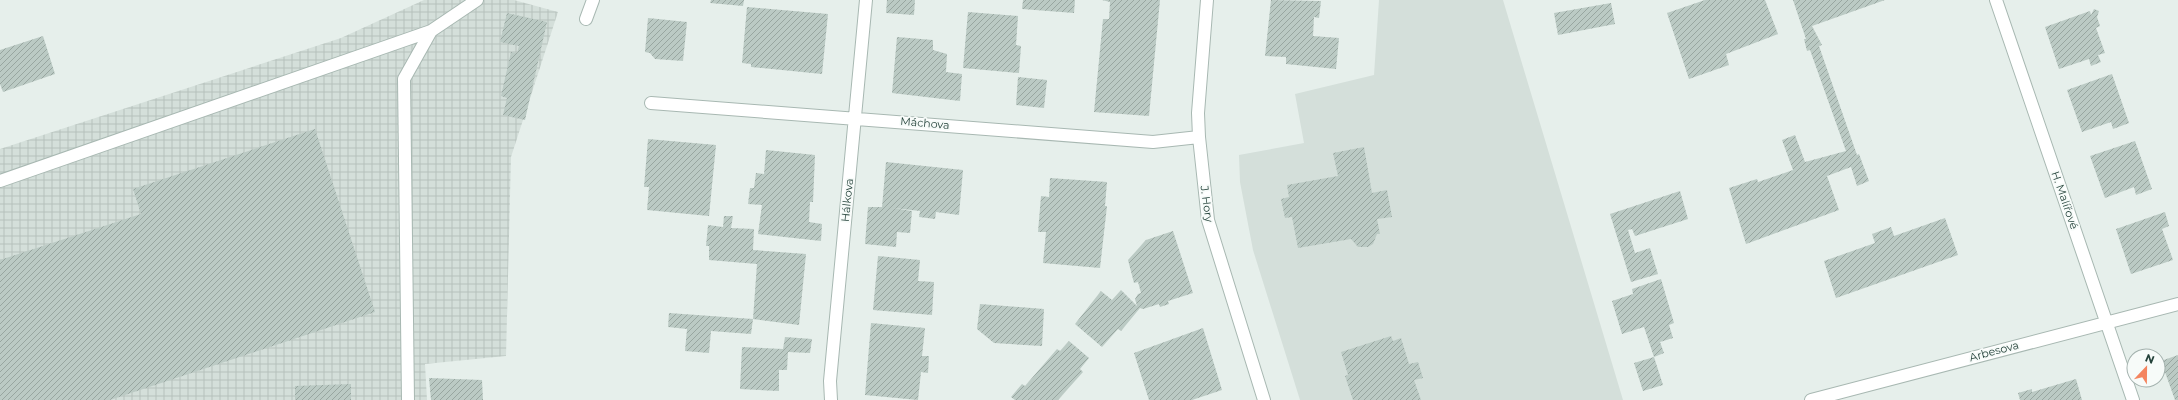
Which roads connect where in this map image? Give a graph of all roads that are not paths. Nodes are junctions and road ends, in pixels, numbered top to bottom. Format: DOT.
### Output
graph roads {
  1 [pos="477,0"];
  2 [pos="592,0"];
  3 [pos="866,0"];
  4 [pos="1207,0"];
  5 [pos="1996,0"];
  6 [pos="586,18"];
  7 [pos="431,31"];
  8 [pos="651,103"];
  9 [pos="856,118"];
  10 [pos="1199,138"];
  11 [pos="0,181"];
  12 [pos="2178,304"];
  13 [pos="2107,321"];
  14 [pos="408,400"];
  15 [pos="832,400"];
  16 [pos="1264,400"];
  17 [pos="1811,400"];
  18 [pos="2133,400"];
  1 -- 7 [label="street"];
  2 -- 6 [label="street"];
  3 -- 9 [label="street, Hálkova"];
  4 -- 10 [label="street, J. Hory"];
  5 -- 13 [label="street, H. Malířové"];
  7 -- 11 [label="street"];
  7 -- 14 [label="street"];
  8 -- 9 [label="street, Máchova"];
  9 -- 10 [label="street, Máchova"];
  9 -- 15 [label="street, Hálkova"];
  10 -- 16 [label="street, J. Hory"];
  12 -- 13 [label="street, Arbesova"];
  13 -- 17 [label="street, Arbesova"];
  13 -- 18 [label="street, H. Malířové"];
}
